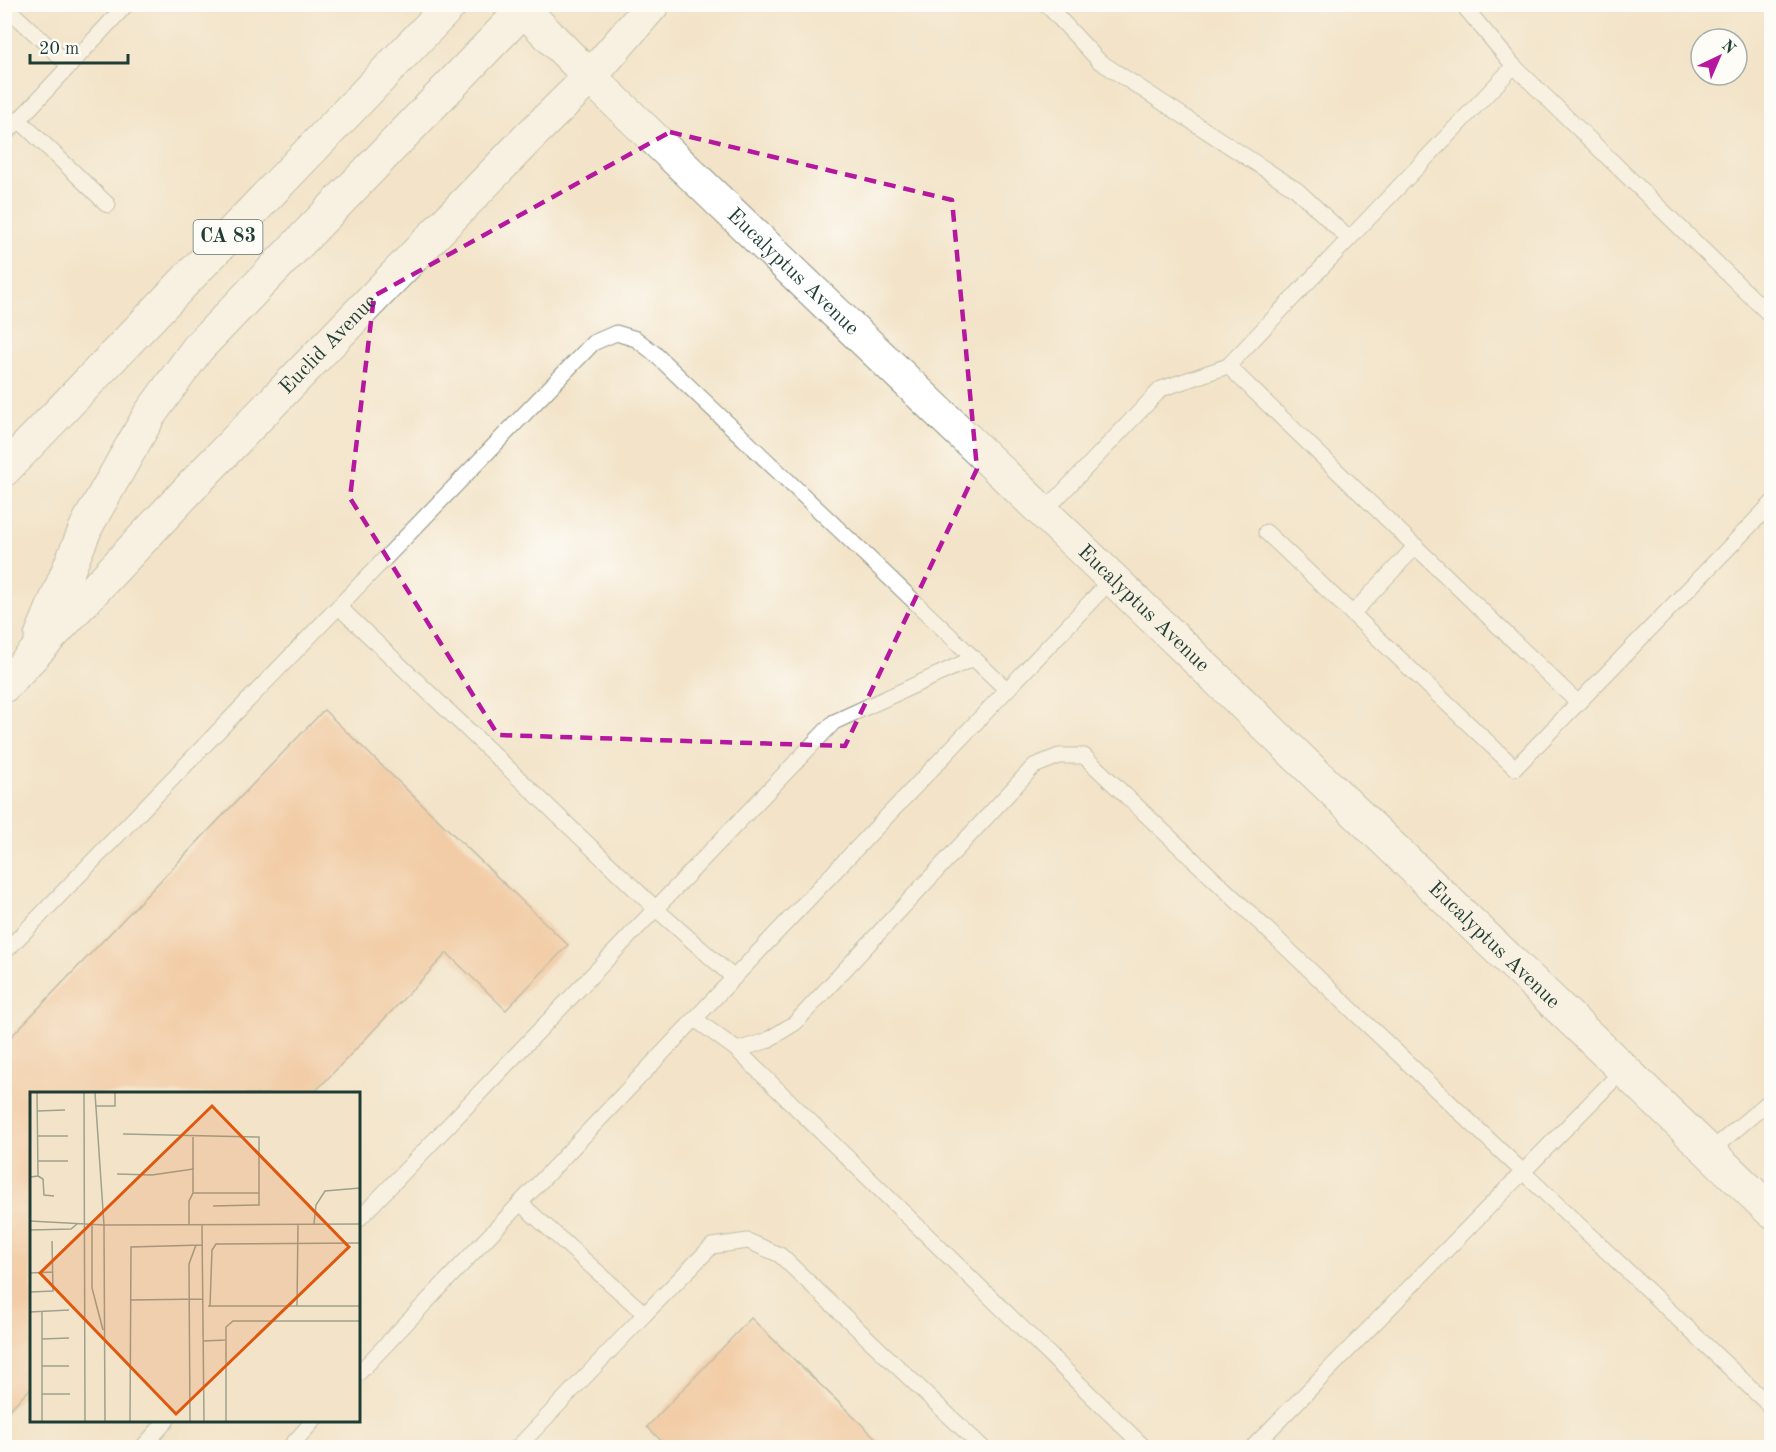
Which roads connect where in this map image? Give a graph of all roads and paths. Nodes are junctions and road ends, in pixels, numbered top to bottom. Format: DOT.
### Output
graph roads {
  1 [pos="127,4"];
  2 [pos="451,4"];
  3 [pos="652,4"];
  4 [pos="1046,4"];
  5 [pos="1462,4"];
  6 [pos="4,5"];
  7 [pos="521,7"];
  8 [pos="70,66"];
  9 [pos="1514,66"];
  10 [pos="590,77"];
  11 [pos="19,120"];
  12 [pos="4,136"];
  13 [pos="108,206"];
  14 [pos="1349,239"];
  15 [pos="1772,317"];
  16 [pos="1228,366"];
  17 [pos="4,470"];
  18 [pos="1772,503"];
  19 [pos="1044,513"];
  20 [pos="1266,532"];
  21 [pos="1416,546"];
  22 [pos="1112,579"];
  23 [pos="339,607"];
  24 [pos="1352,614"];
  25 [pos="34,655"];
  26 [pos="974,658"];
  27 [pos="4,686"];
  28 [pos="1007,690"];
  29 [pos="1578,703"];
  30 [pos="656,909"];
  31 [pos="4,953"];
  32 [pos="734,978"];
  33 [pos="695,1019"];
  34 [pos="736,1050"];
  35 [pos="1623,1070"];
  36 [pos="1772,1099"];
  37 [pos="1709,1152"];
  38 [pos="1523,1172"];
  39 [pos="520,1203"];
  40 [pos="1772,1212"];
  41 [pos="360,1218"];
  42 [pos="645,1314"];
  43 [pos="360,1372"];
  44 [pos="1772,1408"];
  45 [pos="165,1422"];
  46 [pos="312,1422"];
  47 [pos="142,1448"];
  48 [pos="289,1448"];
  49 [pos="517,1448"];
  50 [pos="983,1448"];
  51 [pos="1145,1448"];
  52 [pos="1252,1448"];
  1 -- 8 [label="lane"];
  2 -- 17 [label="main road, CA 83"];
  3 -- 10 [label="main road, Euclid Avenue"];
  4 -- 14 [label="lane"];
  5 -- 9 [label="lane"];
  6 -- 8 [label="lane"];
  7 -- 10 [label="main road, Eucalyptus Avenue"];
  7 -- 25 [label="main road"];
  8 -- 11 [label="lane"];
  9 -- 14 [label="lane"];
  9 -- 15 [label="lane"];
  10 -- 19 [label="main road, Eucalyptus Avenue"];
  10 -- 25 [label="main road, Euclid Avenue"];
  11 -- 12 [label="lane"];
  11 -- 13 [label="lane"];
  14 -- 16 [label="lane"];
  16 -- 19 [label="lane"];
  16 -- 21 [label="lane"];
  18 -- 29 [label="lane"];
  19 -- 22 [label="main road, Eucalyptus Avenue"];
  20 -- 24 [label="lane"];
  21 -- 24 [label="lane"];
  21 -- 29 [label="lane"];
  22 -- 28 [label="lane"];
  22 -- 35 [label="main road, Eucalyptus Avenue"];
  23 -- 26 [label="lane"];
  23 -- 30 [label="lane"];
  23 -- 31 [label="lane"];
  24 -- 29 [label="lane"];
  25 -- 27 [label="main road, Euclid Avenue"];
  26 -- 28 [label="lane"];
  26 -- 30 [label="lane"];
  28 -- 32 [label="lane"];
  30 -- 32 [label="lane"];
  30 -- 41 [label="lane"];
  32 -- 33 [label="lane"];
  33 -- 34 [label="lane"];
  33 -- 39 [label="lane"];
  34 -- 38 [label="lane"];
  34 -- 51 [label="lane"];
  35 -- 37 [label="main road, Eucalyptus Avenue"];
  35 -- 38 [label="lane"];
  36 -- 37 [label="lane"];
  37 -- 40 [label="main road, Eucalyptus Avenue"];
  38 -- 44 [label="lane"];
  38 -- 52 [label="lane"];
  39 -- 42 [label="lane"];
  39 -- 43 [label="lane"];
  42 -- 49 [label="lane"];
  42 -- 50 [label="lane"];
  45 -- 47 [label="lane"];
  46 -- 48 [label="lane"];
}
